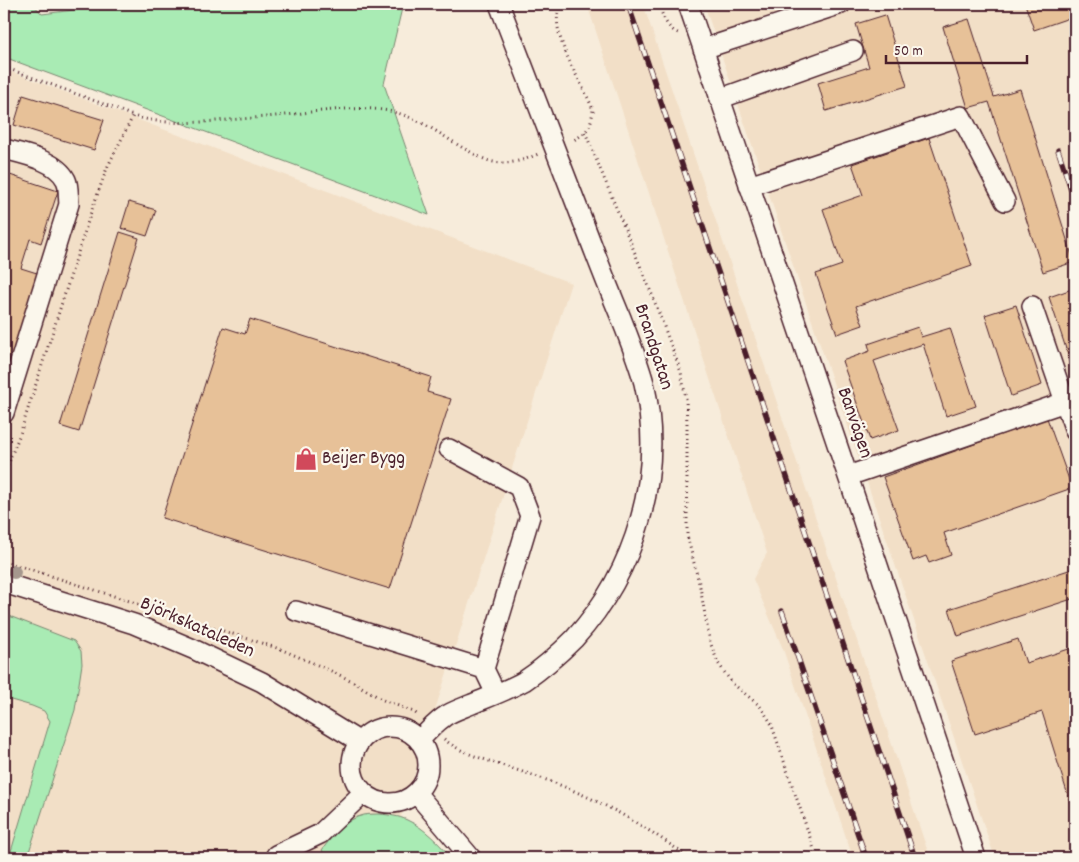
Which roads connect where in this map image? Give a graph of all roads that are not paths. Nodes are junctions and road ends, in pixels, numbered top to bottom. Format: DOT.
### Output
graph roads {
  1 [pos="499,4"];
  2 [pos="688,4"];
  3 [pos="841,4"];
  4 [pos="811,9"];
  5 [pos="703,49"];
  6 [pos="853,51"];
  7 [pos="719,99"];
  8 [pos="4,149"];
  9 [pos="749,186"];
  10 [pos="1005,201"];
  11 [pos="1032,306"];
  12 [pos="1065,402"];
  13 [pos="4,413"];
  14 [pos="1075,431"];
  15 [pos="449,449"];
  16 [pos="848,476"];
  17 [pos="4,583"];
  18 [pos="296,611"];
  19 [pos="484,669"];
  20 [pos="496,694"];
  21 [pos="425,734"];
  22 [pos="360,742"];
  23 [pos="363,793"];
  24 [pos="416,793"];
  25 [pos="278,857"];
  26 [pos="471,858"];
  27 [pos="976,858"];
  1 -- 20 [label="street, Brandgatan"];
  2 -- 5 [label="street, Banvägen"];
  3 -- 4 [label="street"];
  4 -- 5 [label="street"];
  5 -- 7 [label="street, Banvägen"];
  6 -- 7 [label="street"];
  7 -- 9 [label="street, Banvägen"];
  8 -- 13 [label="street"];
  9 -- 10 [label="street"];
  9 -- 16 [label="street, Banvägen"];
  11 -- 12 [label="street"];
  12 -- 14 [label="street"];
  12 -- 16 [label="street"];
  15 -- 19 [label="street"];
  16 -- 27 [label="street, Banvägen"];
  17 -- 22 [label="street, Björkskataleden"];
  18 -- 19 [label="street"];
  19 -- 20 [label="street"];
  20 -- 21 [label="street, Brandgatan"];
  21 -- 22 [label="street"];
  21 -- 24 [label="street"];
  22 -- 23 [label="street"];
  23 -- 24 [label="street"];
  23 -- 25 [label="street"];
  24 -- 26 [label="street"];
}
